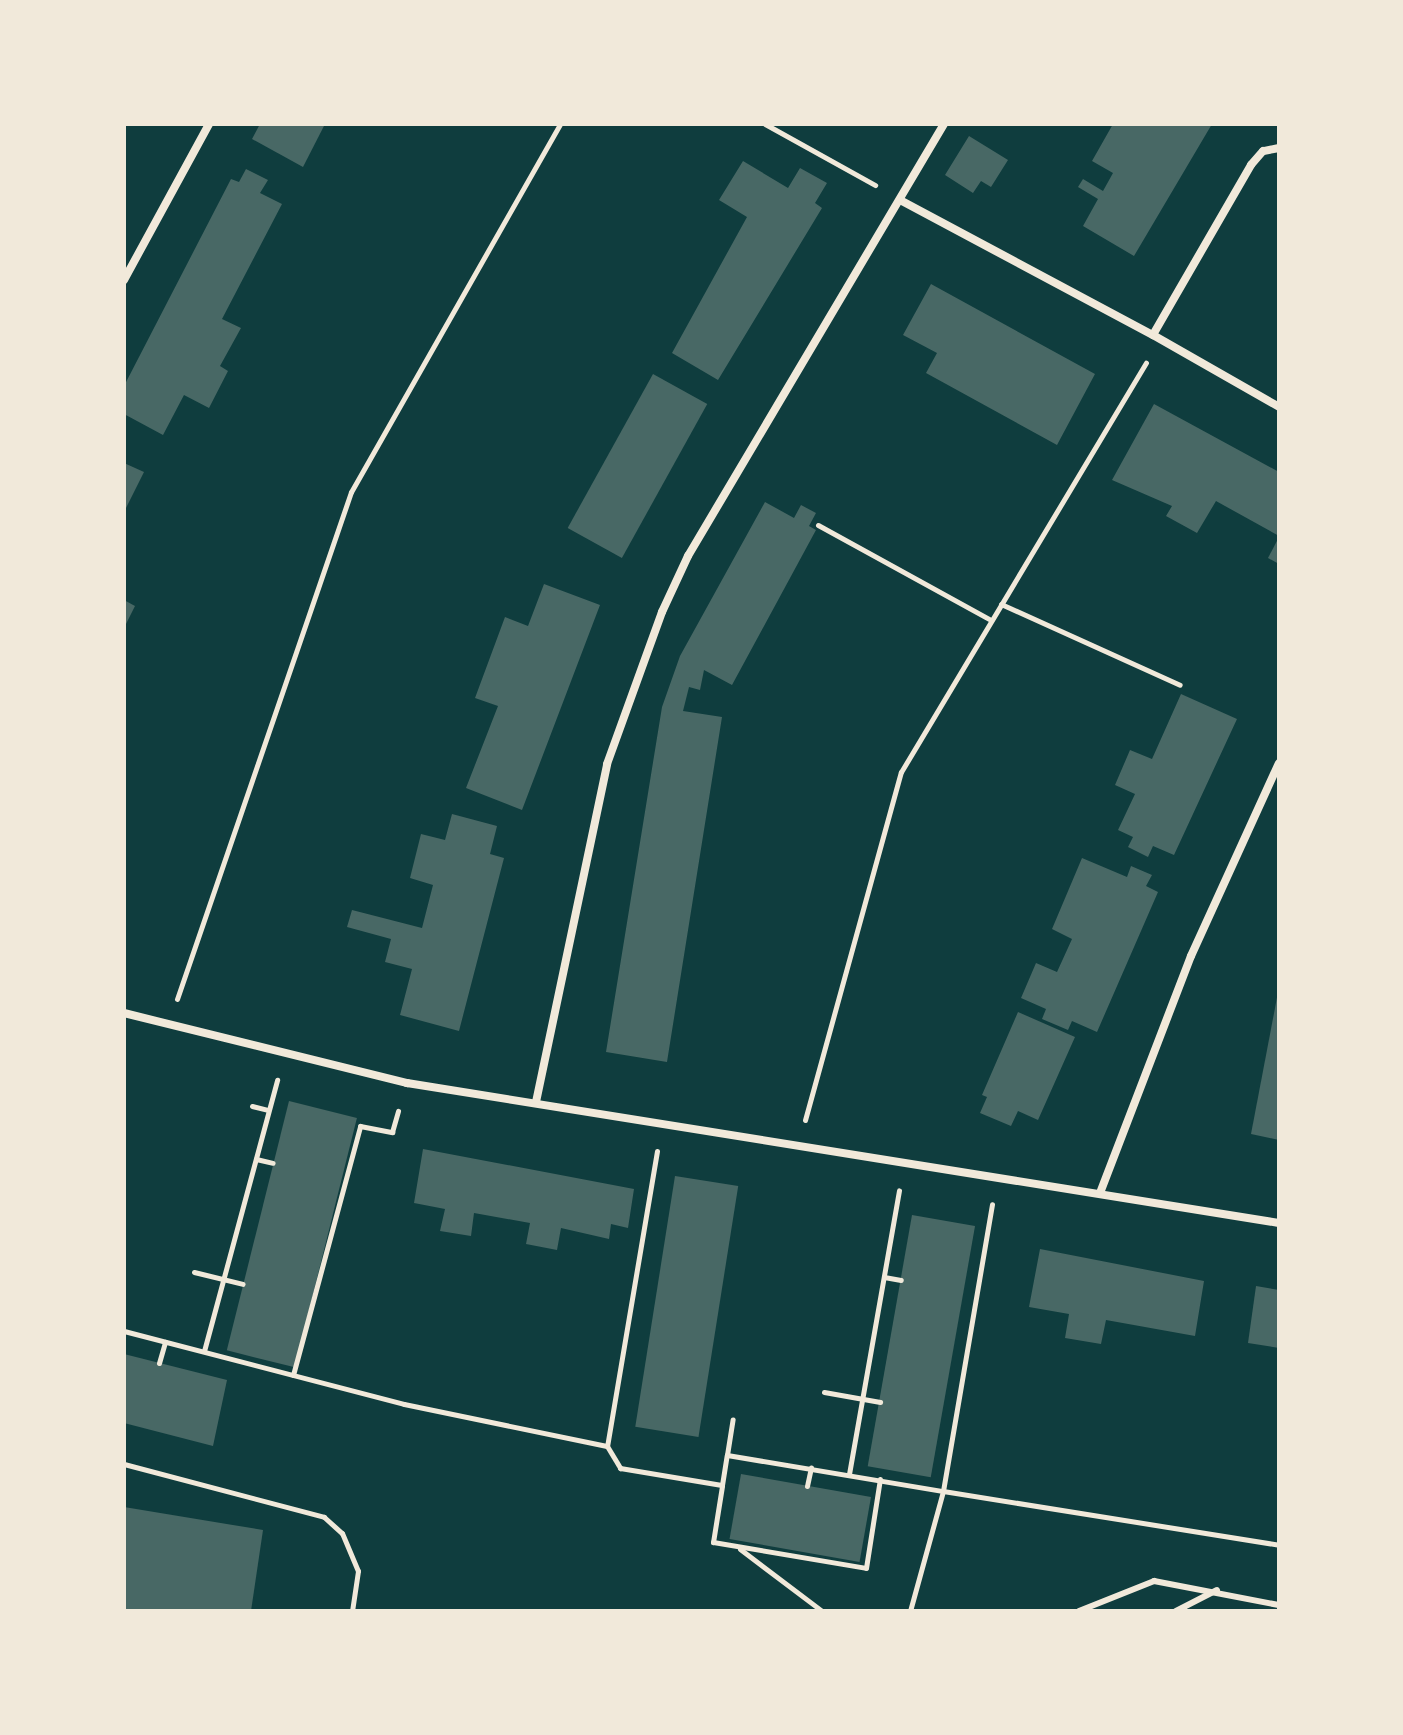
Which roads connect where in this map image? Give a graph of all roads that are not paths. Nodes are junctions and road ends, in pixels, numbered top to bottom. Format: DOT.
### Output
graph roads {
  1 [pos="209,124"];
  2 [pos="944,124"];
  3 [pos="1279,148"];
  4 [pos="900,200"];
  5 [pos="124,280"];
  6 [pos="1153,335"];
  7 [pos="1279,407"];
  8 [pos="1279,763"];
  9 [pos="124,1013"];
  10 [pos="536,1102"];
  11 [pos="1100,1193"];
  12 [pos="1279,1223"];
  13 [pos="1217,1590"];
  14 [pos="1279,1605"];
  15 [pos="1079,1611"];
  16 [pos="1176,1611"];
  1 -- 5 [label="street"];
  2 -- 4 [label="street"];
  3 -- 6 [label="street"];
  4 -- 6 [label="street"];
  4 -- 10 [label="street"];
  6 -- 7 [label="street"];
  8 -- 11 [label="street"];
  9 -- 10 [label="street"];
  10 -- 11 [label="street"];
  11 -- 12 [label="street"];
  13 -- 14 [label="lane"];
  13 -- 15 [label="lane"];
  13 -- 16 [label="lane"];
}
